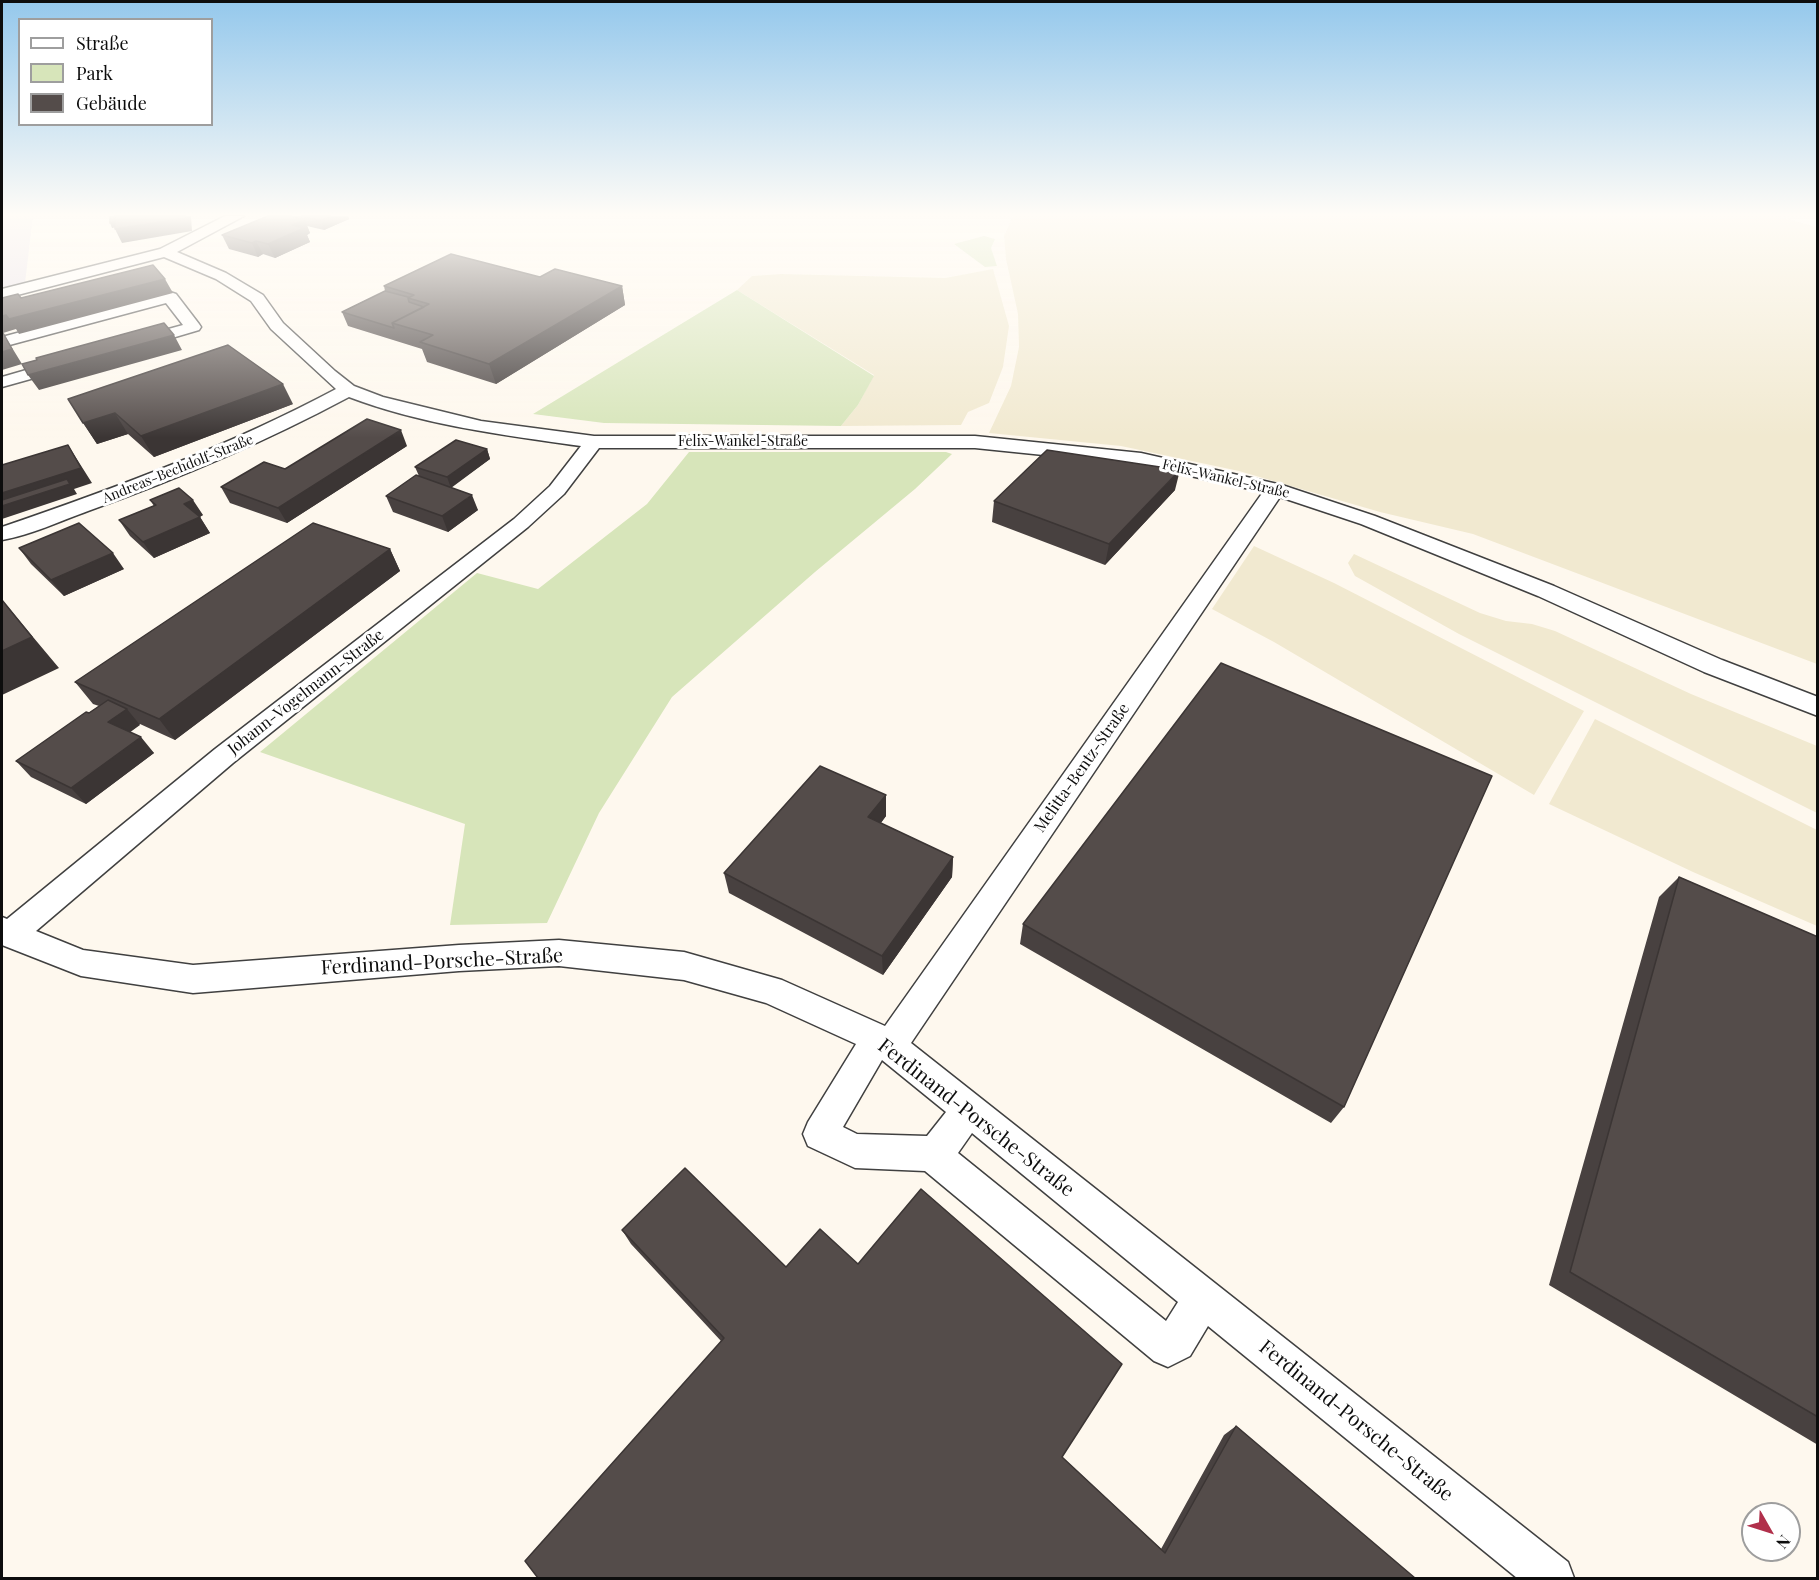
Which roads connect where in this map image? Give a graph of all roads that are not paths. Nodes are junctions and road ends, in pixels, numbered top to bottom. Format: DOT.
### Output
graph roads {
  1 [pos="19,290"];
  2 [pos="243,290"];
  3 [pos="2,294"];
  4 [pos="2,342"];
  5 [pos="125,346"];
  6 [pos="80,360"];
  7 [pos="2,382"];
  8 [pos="348,390"];
  9 [pos="594,442"];
  10 [pos="1275,489"];
  11 [pos="2,534"];
  12 [pos="1818,707"];
  13 [pos="6,932"];
  14 [pos="883,1043"];
  15 [pos="969,1110"];
  16 [pos="935,1154"];
  17 [pos="1203,1298"];
  18 [pos="1552,1578"];
  1 -- 3 [label="street"];
  2 -- 8 [label="street, Felix-Wankel-Straße"];
  4 -- 5 [label="street"];
  6 -- 7 [label="street"];
  8 -- 9 [label="street, Felix-Wankel-Straße"];
  8 -- 11 [label="street, Andreas-Bechdolf-Straße"];
  9 -- 10 [label="street, Felix-Wankel-Straße"];
  9 -- 13 [label="street, Johann-Vogelmann-Straße"];
  10 -- 12 [label="street, Felix-Wankel-Straße"];
  10 -- 14 [label="street, Melitta-Bentz-Straße"];
  13 -- 14 [label="street, Ferdinand-Porsche-Straße"];
  14 -- 15 [label="street, Ferdinand-Porsche-Straße"];
  14 -- 16 [label="street, Melitta-Bentz-Straße"];
  15 -- 16 [label="street"];
  15 -- 17 [label="street, Ferdinand-Porsche-Straße"];
  16 -- 17 [label="street"];
  17 -- 18 [label="street, Ferdinand-Porsche-Straße"];
}
